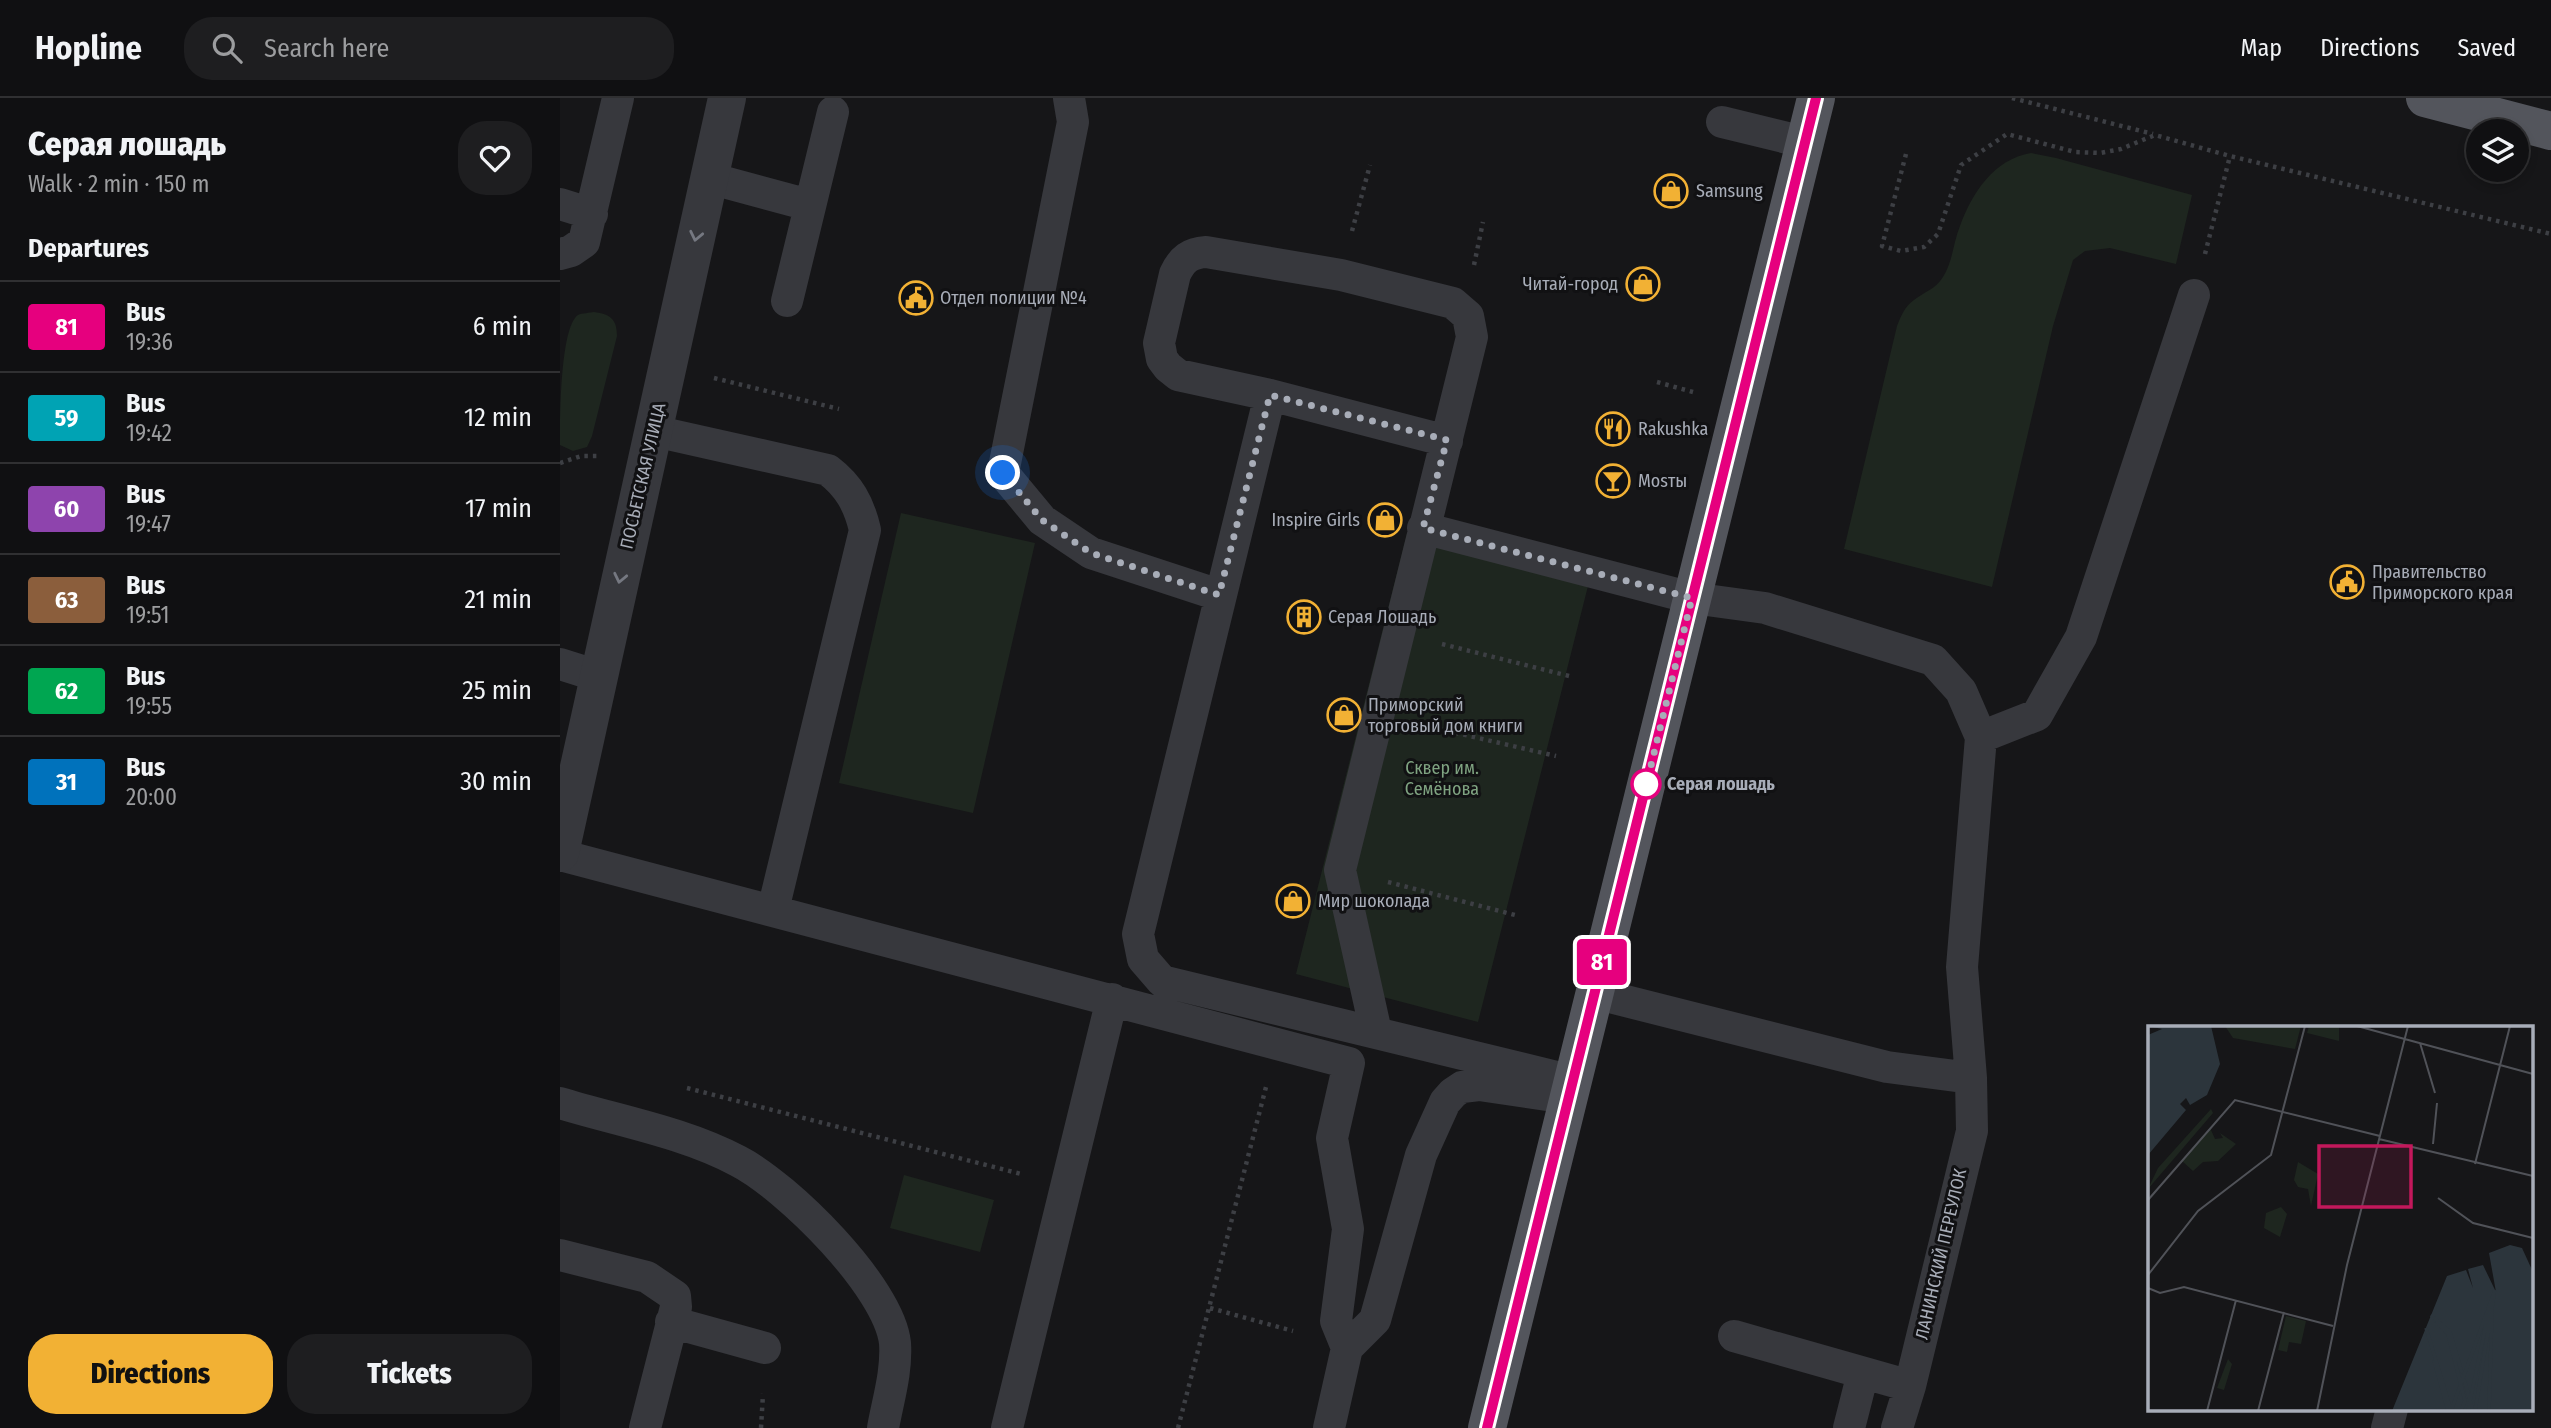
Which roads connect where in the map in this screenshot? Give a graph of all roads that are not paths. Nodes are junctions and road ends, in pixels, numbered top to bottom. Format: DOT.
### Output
graph roads {
  1 [pos="618,98"];
  2 [pos="727,98"];
  3 [pos="1069,98"];
  4 [pos="1816,98"];
  5 [pos="2425,98"];
  6 [pos="2486,106"];
  7 [pos="833,112"];
  8 [pos="1722,122"];
  9 [pos="2551,131"];
  10 [pos="1804,142"];
  11 [pos="709,178"];
  12 [pos="560,204"];
  13 [pos="810,205"];
  14 [pos="592,214"];
  15 [pos="560,254"];
  16 [pos="2194,295"];
  17 [pos="787,301"];
  18 [pos="1270,395"];
  19 [pos="654,431"];
  20 [pos="1447,440"];
  21 [pos="1423,528"];
  22 [pos="1219,595"];
  23 [pos="1692,598"];
  24 [pos="560,664"];
  25 [pos="598,676"];
  26 [pos="1981,737"];
  27 [pos="560,854"];
  28 [pos="773,910"];
  29 [pos="1594,993"];
  30 [pos="1112,999"];
  31 [pos="1376,1032"];
  32 [pos="1971,1078"];
  33 [pos="1571,1090"];
  34 [pos="560,1103"];
  35 [pos="560,1255"];
  36 [pos="671,1322"];
  37 [pos="1734,1336"];
  38 [pos="765,1348"];
  39 [pos="1347,1348"];
  40 [pos="1863,1373"];
  41 [pos="1910,1386"];
  42 [pos="2392,1410"];
  43 [pos="645,1428"];
  44 [pos="883,1428"];
  45 [pos="1007,1428"];
  46 [pos="1329,1428"];
  47 [pos="1488,1428"];
  48 [pos="1849,1428"];
  49 [pos="1897,1428"];
  50 [pos="2387,1428"];
  1 -- 14 [label="lane"];
  2 -- 11 [label="street, ПОСЬЕТСКАЯ УЛИЦА"];
  3 -- 22 [label="lane"];
  4 -- 10 [label="main road"];
  5 -- 6 [label="main road"];
  6 -- 9 [label="main road"];
  7 -- 13 [label="lane"];
  8 -- 10 [label="lane"];
  10 -- 23 [label="main road"];
  11 -- 13 [label="lane"];
  11 -- 19 [label="street, ПОСЬЕТСКАЯ УЛИЦА, one-way"];
  12 -- 14 [label="lane"];
  13 -- 17 [label="lane"];
  14 -- 15 [label="lane"];
  16 -- 26 [label="lane"];
  18 -- 20 [label="lane"];
  18 -- 20 [label="lane"];
  18 -- 22 [label="lane"];
  19 -- 25 [label="street, ПОСЬЕТСКАЯ УЛИЦА, one-way"];
  19 -- 28 [label="lane"];
  20 -- 21 [label="lane"];
  21 -- 23 [label="lane"];
  21 -- 31 [label="lane"];
  22 -- 31 [label="lane"];
  23 -- 26 [label="lane"];
  23 -- 29 [label="main road"];
  24 -- 25 [label="lane"];
  25 -- 27 [label="street, ПОСЬЕТСКАЯ УЛИЦА"];
  26 -- 32 [label="lane, ЛАНИНСКИЙ ПЕРЕУЛОК"];
  27 -- 28 [label="lane"];
  28 -- 30 [label="lane"];
  29 -- 32 [label="lane"];
  29 -- 33 [label="main road"];
  30 -- 39 [label="lane"];
  30 -- 45 [label="lane"];
  31 -- 33 [label="lane"];
  32 -- 41 [label="lane, ЛАНИНСКИЙ ПЕРЕУЛОК"];
  33 -- 39 [label="lane"];
  33 -- 47 [label="main road"];
  34 -- 44 [label="lane"];
  35 -- 36 [label="lane"];
  36 -- 38 [label="lane"];
  36 -- 43 [label="lane"];
  37 -- 40 [label="lane"];
  39 -- 46 [label="lane"];
  40 -- 41 [label="lane"];
  40 -- 48 [label="lane"];
  41 -- 49 [label="lane, ЛАНИНСКИЙ ПЕРЕУЛОК"];
  42 -- 50 [label="lane"];
}
